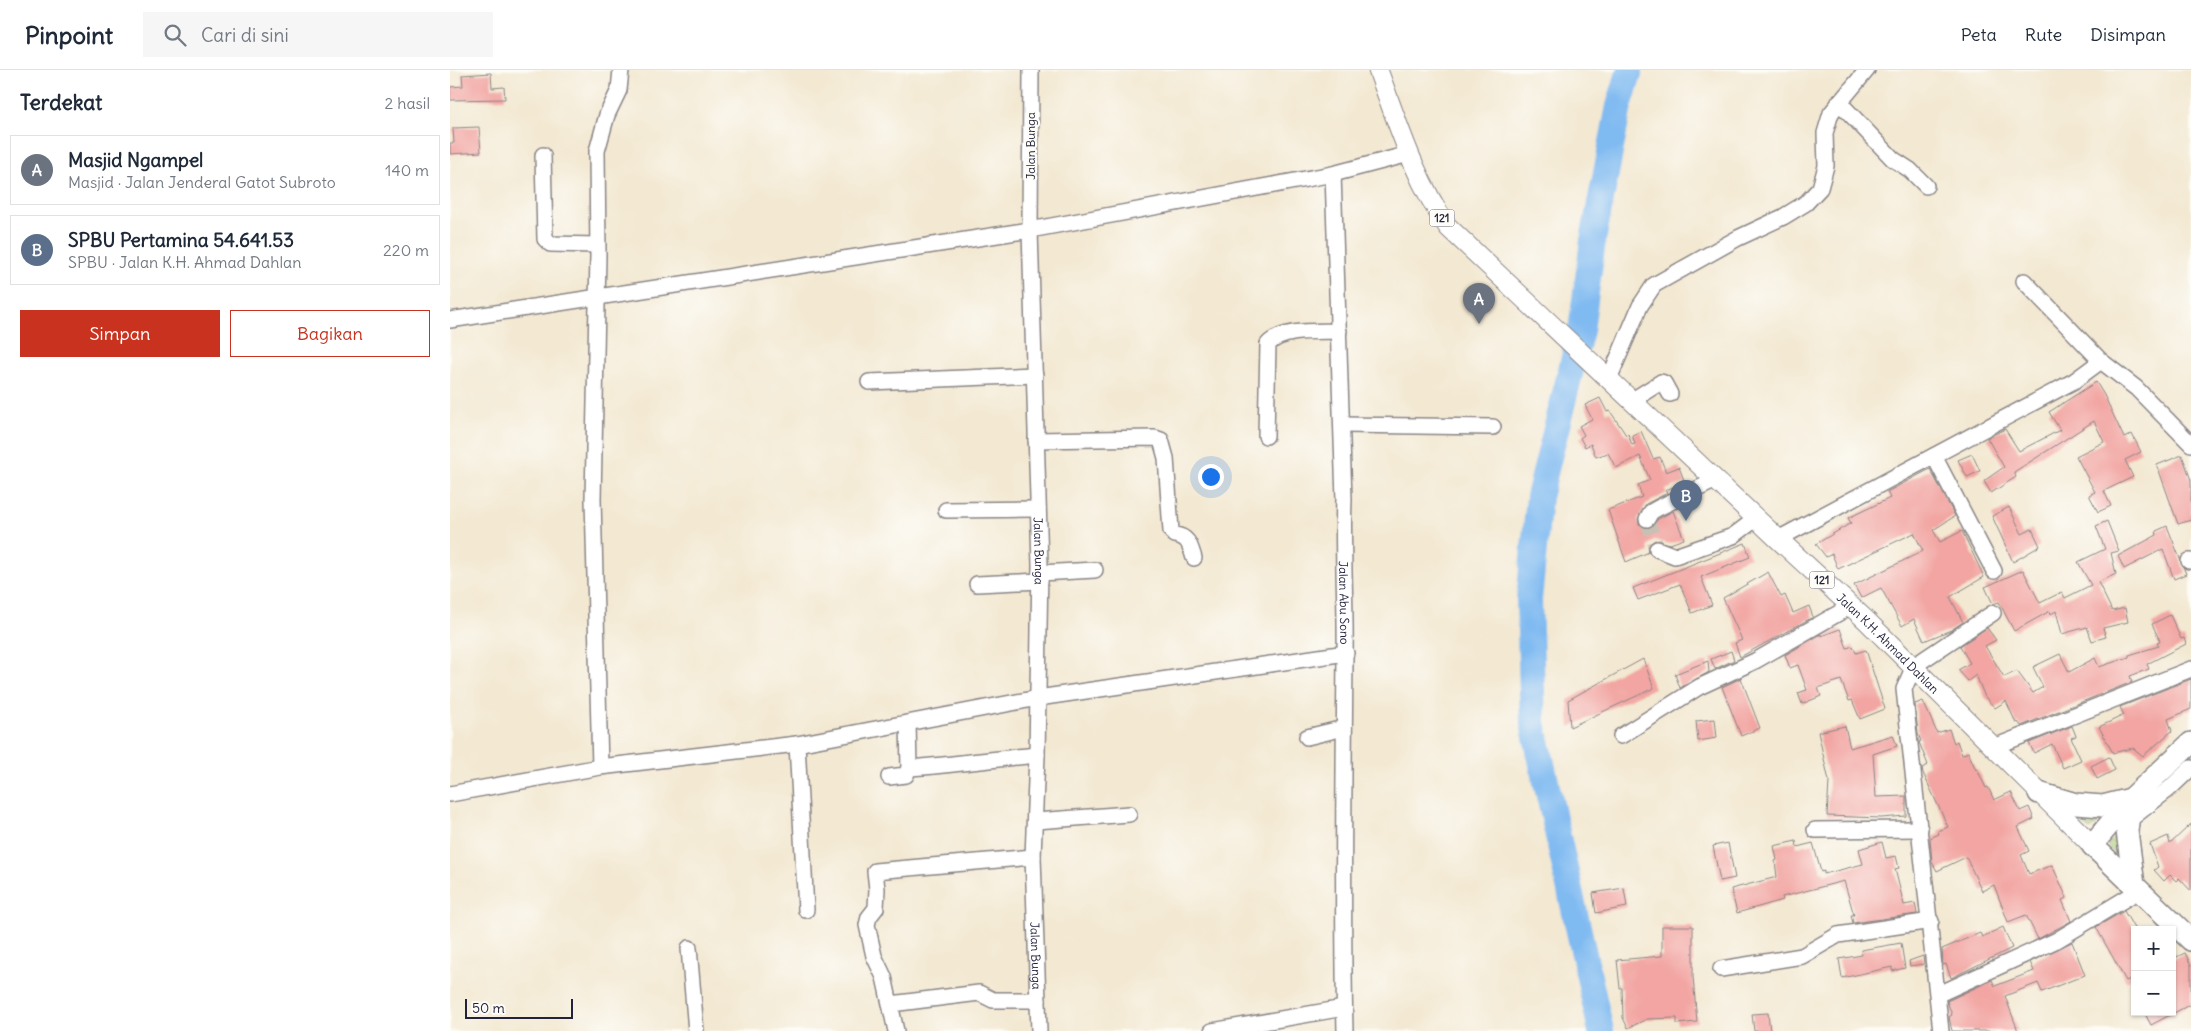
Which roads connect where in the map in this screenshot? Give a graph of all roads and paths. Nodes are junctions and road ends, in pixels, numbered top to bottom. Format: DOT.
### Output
graph roads {
  1 [pos="621,70"];
  2 [pos="1031,70"];
  3 [pos="1378,70"];
  4 [pos="1867,70"];
  5 [pos="1839,102"];
  6 [pos="1409,154"];
  7 [pos="542,155"];
  8 [pos="1333,174"];
  9 [pos="1926,186"];
  10 [pos="1030,230"];
  11 [pos="597,245"];
  12 [pos="2024,281"];
  13 [pos="597,299"];
  14 [pos="450,320"];
  15 [pos="1339,331"];
  16 [pos="2101,361"];
  17 [pos="1035,375"];
  18 [pos="1604,375"];
  19 [pos="869,382"];
  20 [pos="1670,394"];
  21 [pos="1631,401"];
  22 [pos="1342,425"];
  23 [pos="1492,427"];
  24 [pos="1266,436"];
  25 [pos="1036,440"];
  26 [pos="2191,444"];
  27 [pos="1934,456"];
  28 [pos="1716,480"];
  29 [pos="1038,509"];
  30 [pos="946,510"];
  31 [pos="1757,518"];
  32 [pos="1647,519"];
  33 [pos="1778,540"];
  34 [pos="1657,549"];
  35 [pos="1194,558"];
  36 [pos="1096,570"];
  37 [pos="1994,570"];
  38 [pos="1040,577"];
  39 [pos="978,584"];
  40 [pos="1852,606"];
  41 [pos="1993,613"];
  42 [pos="1346,653"];
  43 [pos="1914,666"];
  44 [pos="2191,669"];
  45 [pos="1038,698"];
  46 [pos="908,723"];
  47 [pos="1344,728"];
  48 [pos="1621,736"];
  49 [pos="1307,737"];
  50 [pos="2191,743"];
  51 [pos="796,744"];
  52 [pos="1994,747"];
  53 [pos="1038,755"];
  54 [pos="600,767"];
  55 [pos="909,768"];
  56 [pos="2191,768"];
  57 [pos="889,777"];
  58 [pos="2039,793"];
  59 [pos="450,794"];
  60 [pos="2131,799"];
  61 [pos="1129,814"];
  62 [pos="1036,821"];
  63 [pos="2128,821"];
  64 [pos="1920,829"];
  65 [pos="1815,830"];
  66 [pos="2092,845"];
  67 [pos="1034,858"];
  68 [pos="2137,888"];
  69 [pos="806,910"];
  70 [pos="1930,922"];
  71 [pos="2191,940"];
  72 [pos="690,948"];
  73 [pos="1721,969"];
  74 [pos="1938,994"];
  75 [pos="1038,1000"];
  76 [pos="890,1004"];
  77 [pos="1344,1008"];
  78 [pos="696,1031"];
  79 [pos="896,1031"];
  80 [pos="1039,1031"];
  81 [pos="1212,1031"];
  82 [pos="1345,1031"];
  83 [pos="1941,1031"];
  1 -- 11 [label="street"];
  2 -- 10 [label="street, Jalan Bunga"];
  3 -- 6 [label="main road, 121"];
  4 -- 5 [label="street"];
  5 -- 9 [label="street"];
  5 -- 18 [label="street"];
  6 -- 8 [label="street"];
  6 -- 18 [label="main road, Jalan K.H. Ahmad Dahlan / 121"];
  7 -- 11 [label="street"];
  8 -- 10 [label="street"];
  8 -- 15 [label="street, Jalan Abu Sono"];
  10 -- 13 [label="street"];
  10 -- 17 [label="street, Jalan Bunga"];
  11 -- 13 [label="street"];
  12 -- 16 [label="street"];
  13 -- 14 [label="street"];
  13 -- 54 [label="street"];
  15 -- 22 [label="street, Jalan Abu Sono"];
  15 -- 24 [label="street"];
  16 -- 26 [label="street"];
  16 -- 27 [label="street"];
  17 -- 19 [label="street"];
  17 -- 25 [label="street, Jalan Bunga"];
  18 -- 21 [label="main road, Jalan K.H. Ahmad Dahlan / 121"];
  20 -- 21 [label="street"];
  21 -- 28 [label="main road, Jalan K.H. Ahmad Dahlan / 121"];
  22 -- 23 [label="street"];
  22 -- 42 [label="street, Jalan Abu Sono"];
  25 -- 29 [label="street, Jalan Bunga"];
  25 -- 35 [label="street"];
  27 -- 33 [label="street"];
  27 -- 37 [label="street"];
  28 -- 31 [label="main road, Jalan K.H. Ahmad Dahlan / 121"];
  28 -- 32 [label="street"];
  29 -- 30 [label="street"];
  29 -- 38 [label="street, Jalan Bunga"];
  31 -- 33 [label="main road, Jalan K.H. Ahmad Dahlan / 121"];
  31 -- 34 [label="street"];
  33 -- 40 [label="main road, Jalan K.H. Ahmad Dahlan / 121"];
  36 -- 38 [label="street"];
  38 -- 39 [label="street"];
  38 -- 45 [label="street, Jalan Bunga"];
  40 -- 43 [label="main road, Jalan K.H. Ahmad Dahlan / 121"];
  40 -- 48 [label="street"];
  41 -- 43 [label="street"];
  42 -- 45 [label="street"];
  42 -- 47 [label="street, Jalan Abu Sono"];
  43 -- 52 [label="main road, Jalan K.H. Ahmad Dahlan / 121"];
  43 -- 64 [label="street"];
  44 -- 52 [label="street"];
  45 -- 46 [label="street"];
  45 -- 53 [label="street, Jalan Bunga"];
  46 -- 51 [label="street"];
  46 -- 55 [label="street"];
  47 -- 49 [label="street"];
  47 -- 77 [label="street, Jalan Abu Sono"];
  50 -- 60 [label="highway"];
  51 -- 54 [label="street"];
  51 -- 69 [label="street"];
  52 -- 58 [label="main road, Jalan K.H. Ahmad Dahlan / 121"];
  53 -- 55 [label="street"];
  53 -- 62 [label="street, Jalan Bunga"];
  54 -- 59 [label="street"];
  55 -- 57 [label="street"];
  56 -- 63 [label="street"];
  58 -- 60 [label="highway"];
  58 -- 66 [label="main road, Jalan K.H. Ahmad Dahlan / 121"];
  60 -- 63 [label="highway"];
  60 -- 66 [label="highway"];
  61 -- 62 [label="street"];
  62 -- 67 [label="street, Jalan Bunga"];
  63 -- 68 [label="highway"];
  64 -- 65 [label="street"];
  64 -- 70 [label="street"];
  66 -- 68 [label="highway, Jalan K.H. Ahmad Dahlan"];
  67 -- 75 [label="street, Jalan Bunga"];
  67 -- 76 [label="street"];
  68 -- 71 [label="highway, Jalan K.H. Ahmad Dahlan"];
  68 -- 74 [label="street"];
  70 -- 73 [label="street"];
  70 -- 74 [label="street"];
  72 -- 78 [label="street"];
  74 -- 83 [label="street"];
  75 -- 76 [label="street"];
  75 -- 80 [label="street, Jalan Bunga"];
  76 -- 79 [label="street"];
  77 -- 81 [label="street"];
  77 -- 82 [label="street, Jalan Abu Sono"];
}
